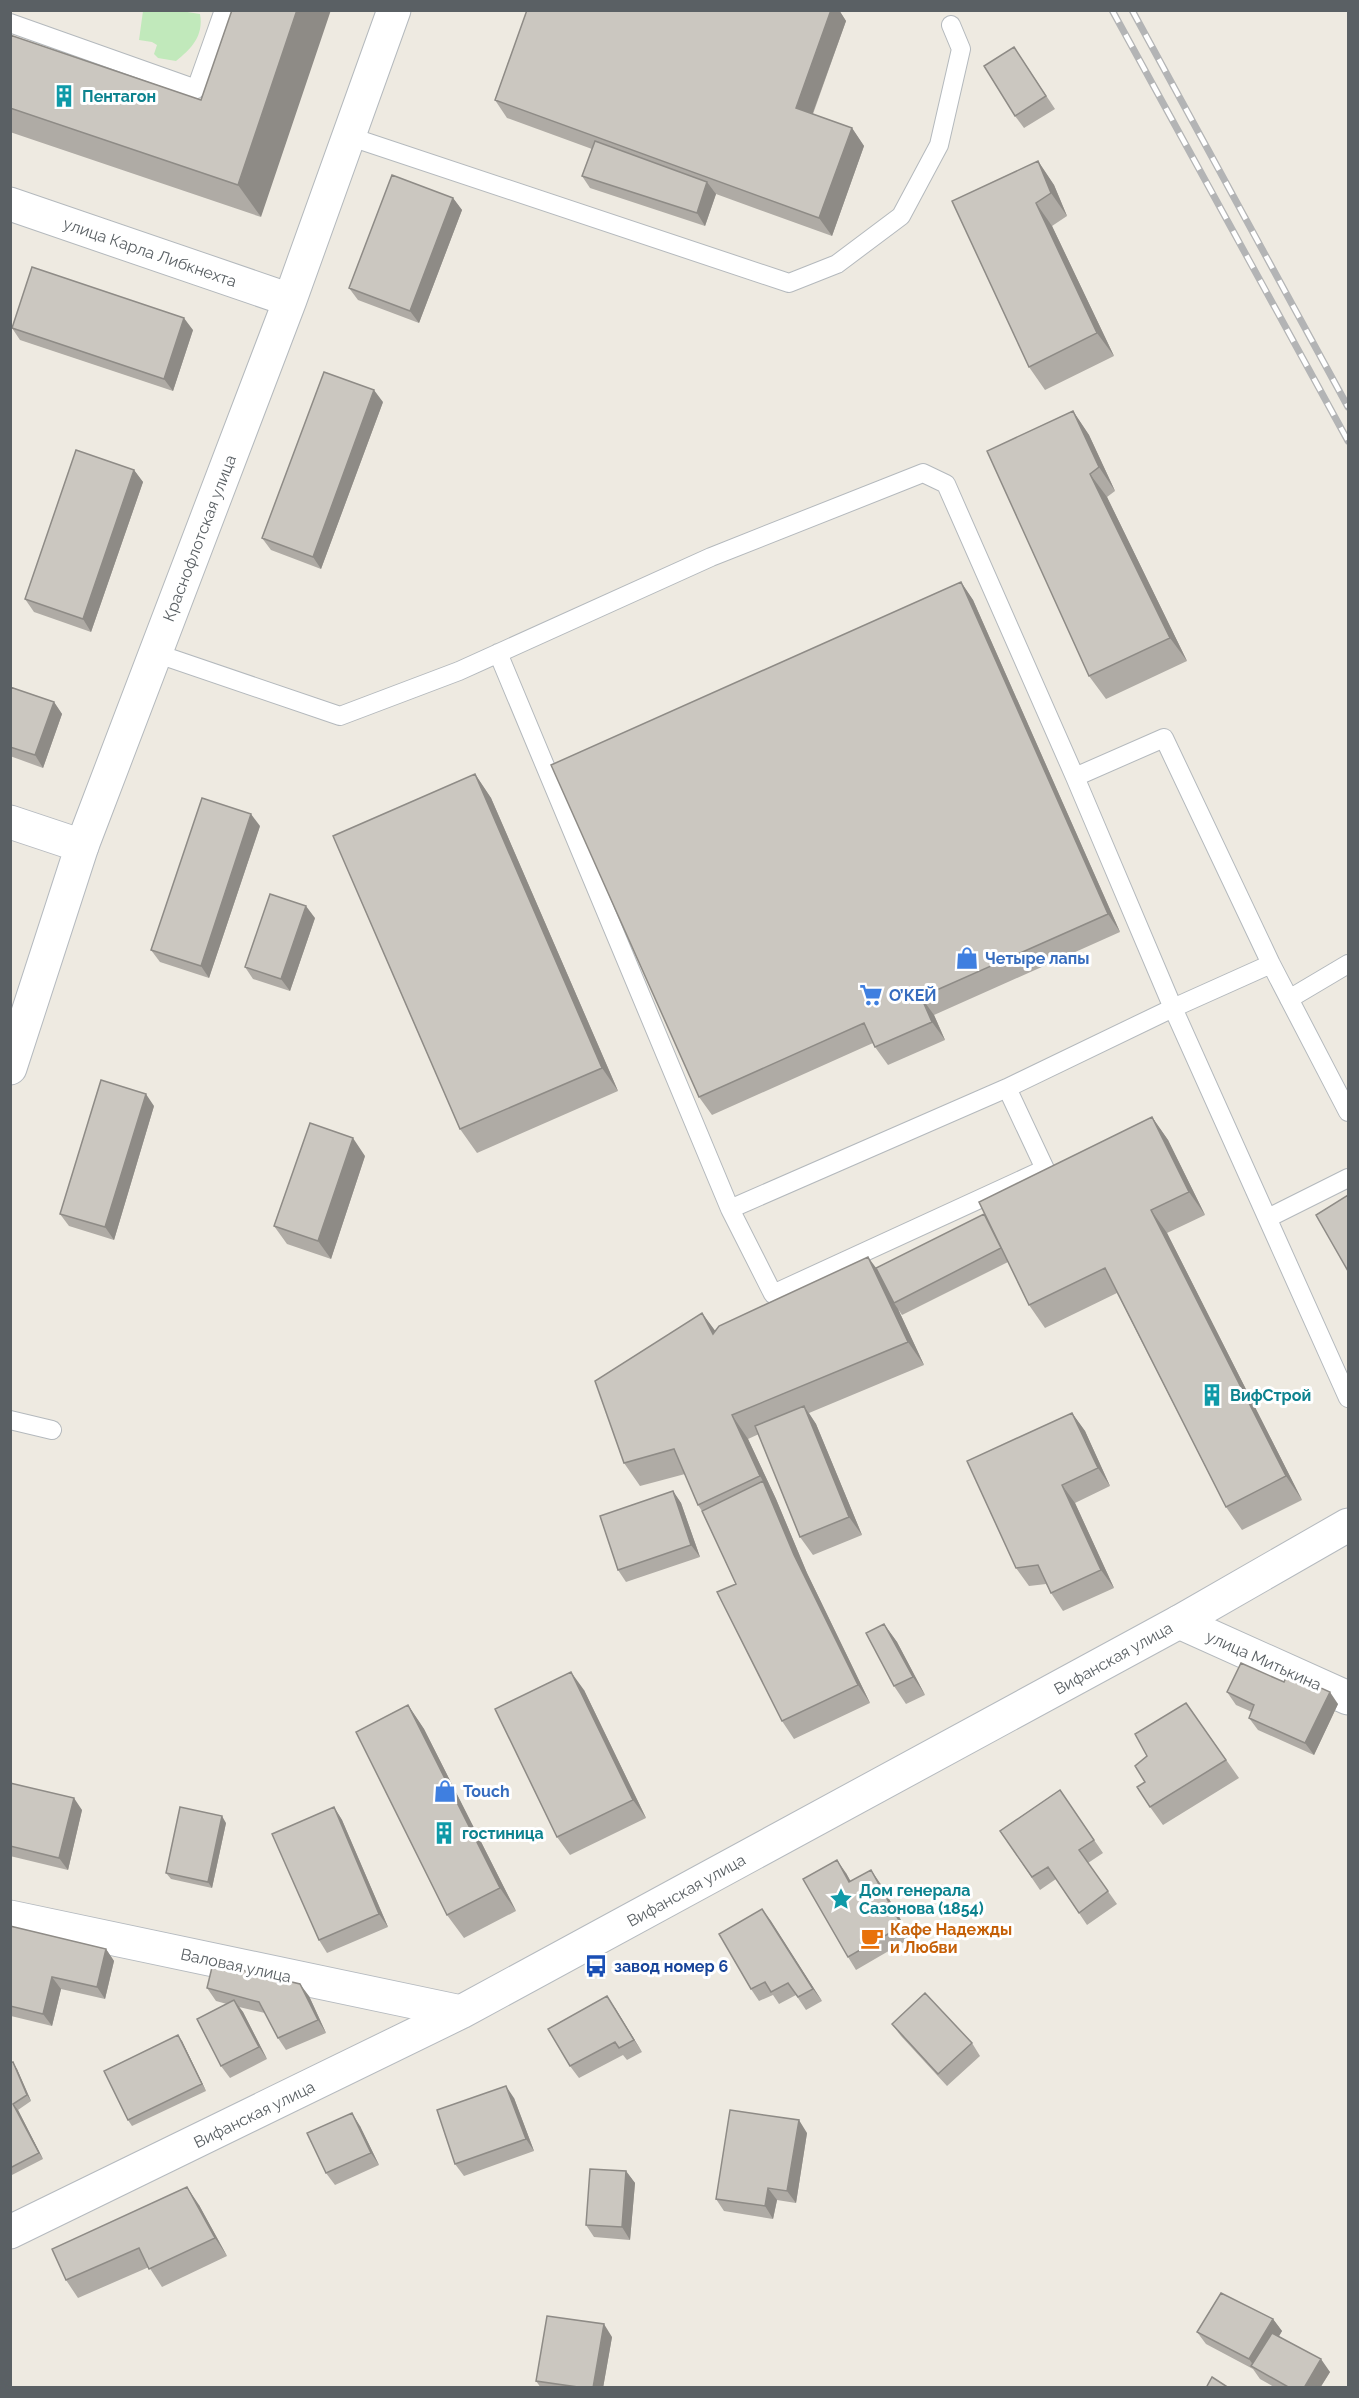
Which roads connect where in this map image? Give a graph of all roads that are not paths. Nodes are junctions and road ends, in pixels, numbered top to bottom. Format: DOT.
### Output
graph roads {
  1 [pos="224,10"];
  2 [pos="394,10"];
  3 [pos="10,23"];
  4 [pos="951,24"];
  5 [pos="348,136"];
  6 [pos="10,204"];
  7 [pos="290,300"];
  8 [pos="155,653"];
  9 [pos="498,653"];
  10 [pos="1075,777"];
  11 [pos="10,822"];
  12 [pos="82,846"];
  13 [pos="1271,964"];
  14 [pos="1348,964"];
  15 [pos="1288,999"];
  16 [pos="1173,1008"];
  17 [pos="10,1068"];
  18 [pos="1007,1088"];
  19 [pos="1348,1112"];
  20 [pos="1348,1178"];
  21 [pos="730,1209"];
  22 [pos="1268,1218"];
  23 [pos="1348,1398"];
  24 [pos="10,1420"];
  25 [pos="52,1430"];
  26 [pos="1348,1525"];
  27 [pos="1179,1623"];
  28 [pos="1348,1698"];
  29 [pos="10,1917"];
  30 [pos="461,2012"];
  31 [pos="10,2232"];
  1 -- 3 [label="lane"];
  2 -- 5 [label="main road, Краснофлотская улица"];
  4 -- 5 [label="lane"];
  5 -- 7 [label="main road, Краснофлотская улица"];
  6 -- 7 [label="main road, улица Карла Либкнехта"];
  7 -- 8 [label="main road, Краснофлотская улица"];
  8 -- 9 [label="lane"];
  8 -- 12 [label="main road, Краснофлотская улица"];
  9 -- 10 [label="lane"];
  9 -- 21 [label="lane"];
  10 -- 13 [label="lane"];
  10 -- 16 [label="lane"];
  11 -- 12 [label="main road"];
  12 -- 17 [label="main road, Краснофлотская улица"];
  13 -- 15 [label="lane"];
  13 -- 16 [label="lane"];
  14 -- 15 [label="lane"];
  15 -- 19 [label="lane"];
  16 -- 18 [label="lane"];
  16 -- 22 [label="lane"];
  18 -- 21 [label="lane"];
  18 -- 21 [label="lane"];
  20 -- 22 [label="lane"];
  22 -- 23 [label="lane"];
  24 -- 25 [label="lane"];
  26 -- 27 [label="main road, Вифанская улица"];
  27 -- 28 [label="main road, улица Митькина"];
  27 -- 30 [label="main road, Вифанская улица"];
  29 -- 30 [label="main road, Валовая улица"];
  30 -- 31 [label="main road, Вифанская улица"];
}
